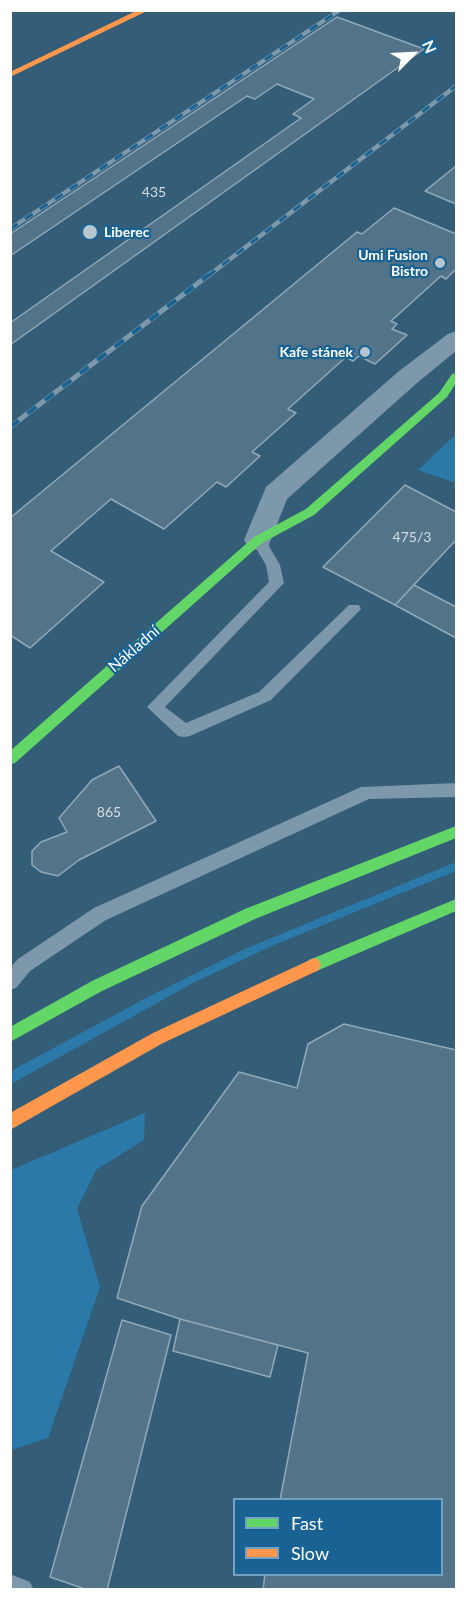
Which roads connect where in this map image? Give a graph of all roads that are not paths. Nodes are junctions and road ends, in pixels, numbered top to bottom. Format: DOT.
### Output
graph roads {
  1 [pos="145,10"];
  2 [pos="10,75"];
  3 [pos="456,339"];
  4 [pos="456,351"];
  5 [pos="426,363"];
  6 [pos="452,387"];
  7 [pos="258,540"];
  8 [pos="354,609"];
  9 [pos="10,759"];
  10 [pos="456,790"];
  11 [pos="456,832"];
  12 [pos="456,905"];
  13 [pos="10,982"];
  14 [pos="10,1035"];
  15 [pos="10,1122"];
  16 [pos="10,1586"];
  17 [pos="22,1590"];
  1 -- 2 [label="main road"];
  3 -- 5 [label="street, Nákladní"];
  4 -- 5 [label="street"];
  5 -- 7 [label="street, Nákladní"];
  6 -- 7 [label="main road, Nákladní"];
  7 -- 8 [label="lane"];
  7 -- 9 [label="main road, Nákladní"];
  10 -- 13 [label="lane"];
  11 -- 14 [label="main road"];
  12 -- 15 [label="main road"];
  16 -- 17 [label="lane"];
}
